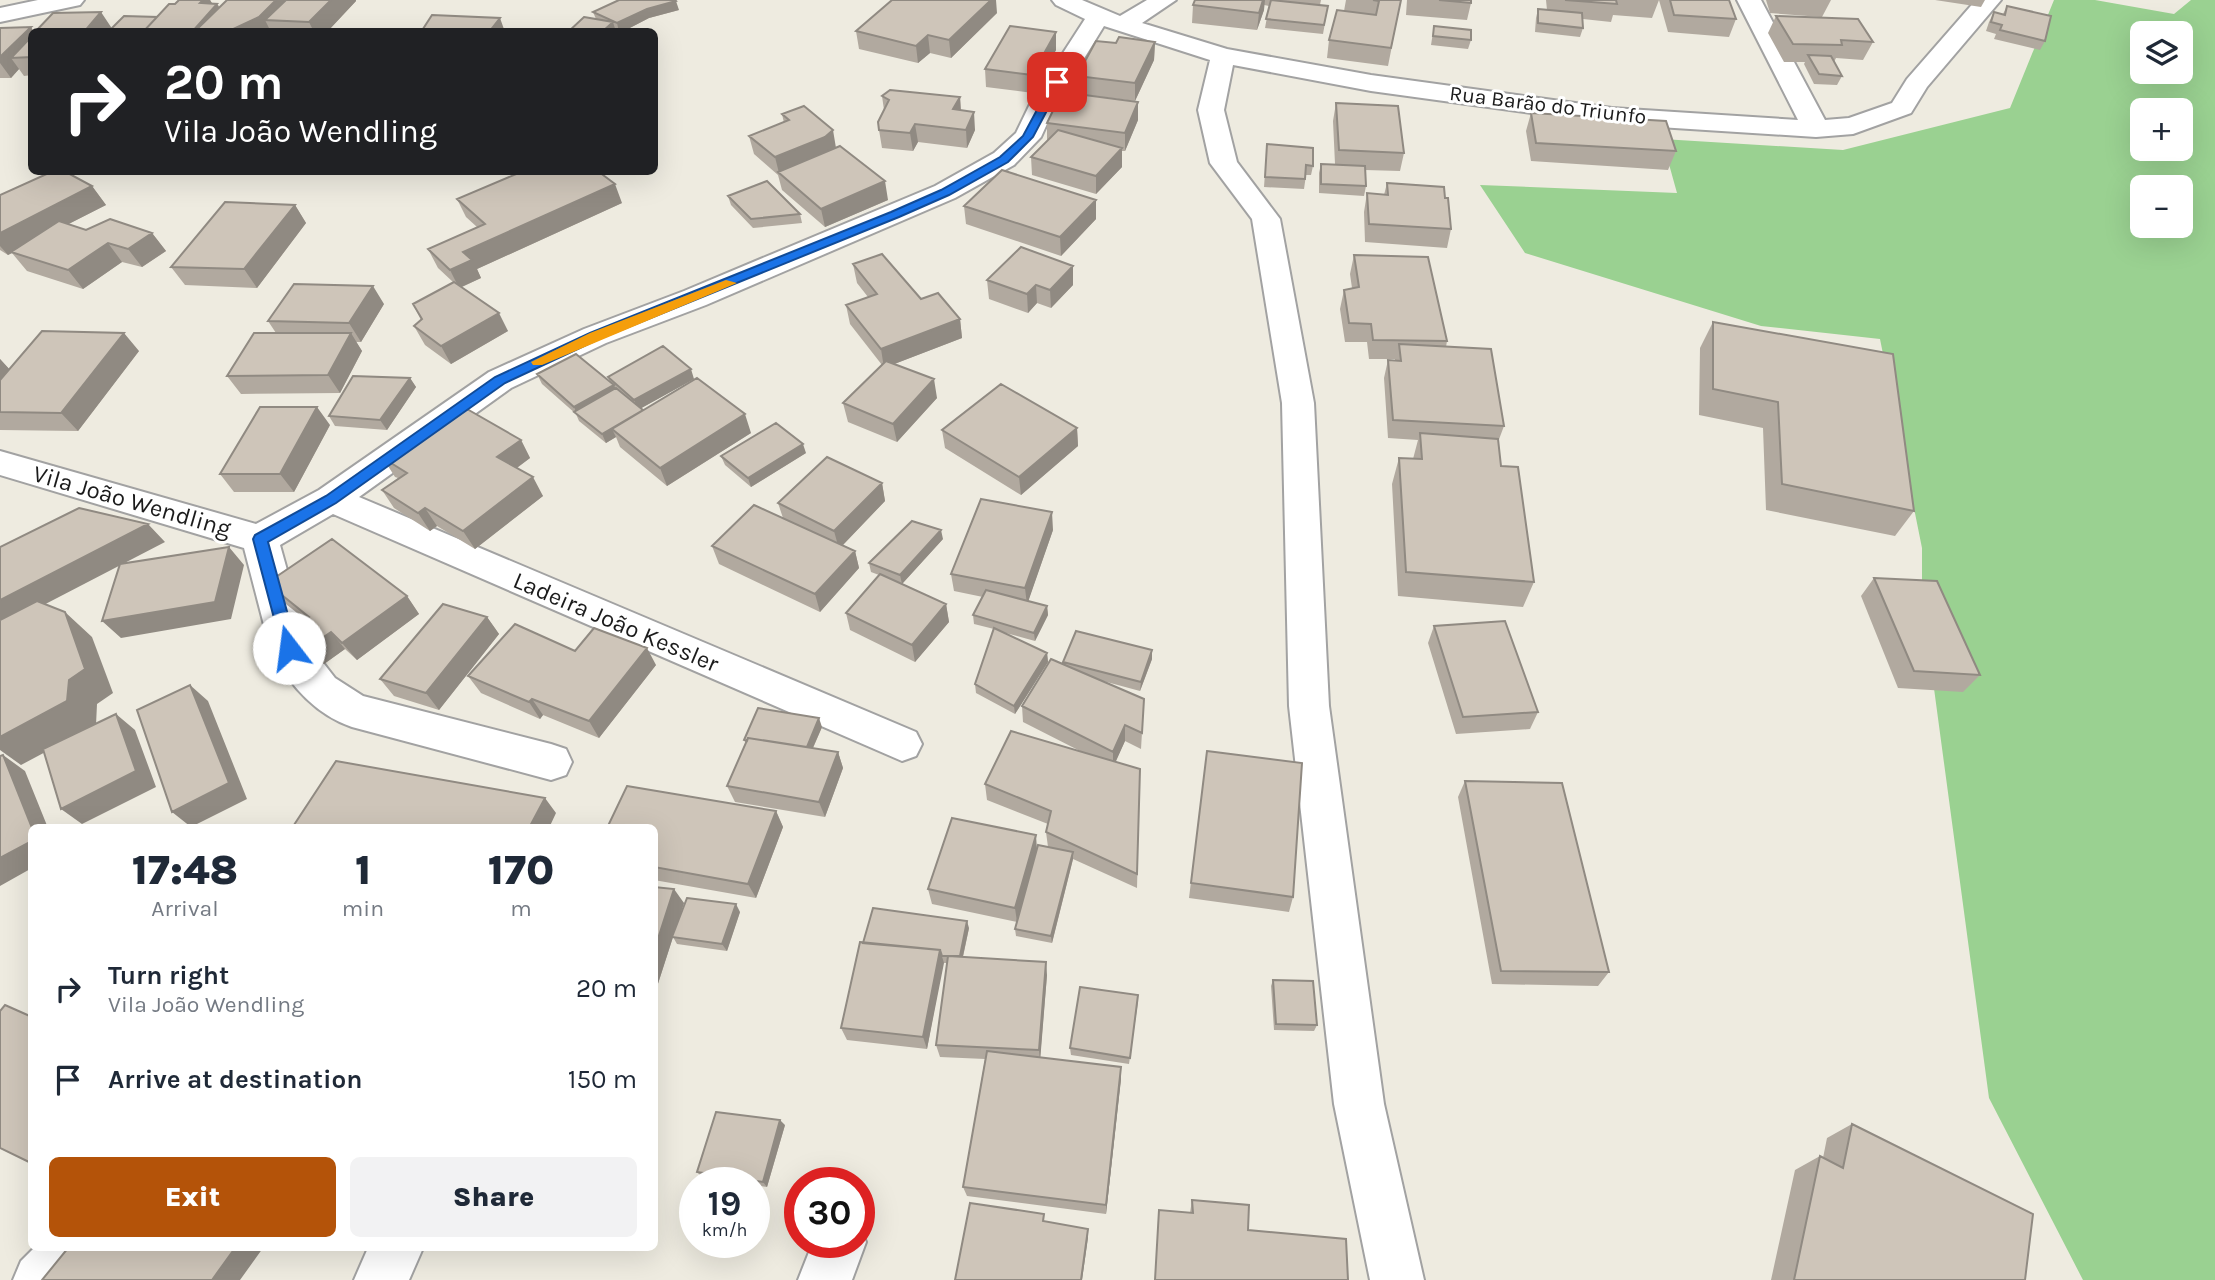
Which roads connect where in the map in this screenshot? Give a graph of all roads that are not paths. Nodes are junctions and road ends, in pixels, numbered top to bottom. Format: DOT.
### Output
graph roads {
  1 [pos="72,0"];
  2 [pos="1064,0"];
  3 [pos="1164,0"];
  4 [pos="1749,0"];
  5 [pos="1989,0"];
  6 [pos="0,15"];
  7 [pos="1111,20"];
  8 [pos="1223,56"];
  9 [pos="1816,129"];
  10 [pos="0,463"];
  11 [pos="331,499"];
  12 [pos="260,539"];
  13 [pos="902,744"];
  14 [pos="551,762"];
  15 [pos="67,1251"];
  16 [pos="394,1251"];
  17 [pos="834,1258"];
  18 [pos="40,1280"];
  19 [pos="380,1280"];
  20 [pos="825,1280"];
  21 [pos="1397,1280"];
  1 -- 6 [label="street"];
  2 -- 7 [label="street, Rua Barão do Triunfo"];
  3 -- 7 [label="street"];
  4 -- 9 [label="street"];
  5 -- 9 [label="street, Rua Barão do Triunfo"];
  7 -- 8 [label="street, Rua Barão do Triunfo"];
  7 -- 11 [label="street, Vila João Wendling"];
  8 -- 9 [label="street, Rua Barão do Triunfo"];
  8 -- 21 [label="street"];
  10 -- 12 [label="street, Vila João Wendling"];
  11 -- 12 [label="street, Vila João Wendling"];
  11 -- 13 [label="street, Ladeira João Kessler"];
  12 -- 14 [label="street"];
  15 -- 18 [label="street"];
  16 -- 19 [label="street"];
  17 -- 20 [label="street"];
}
